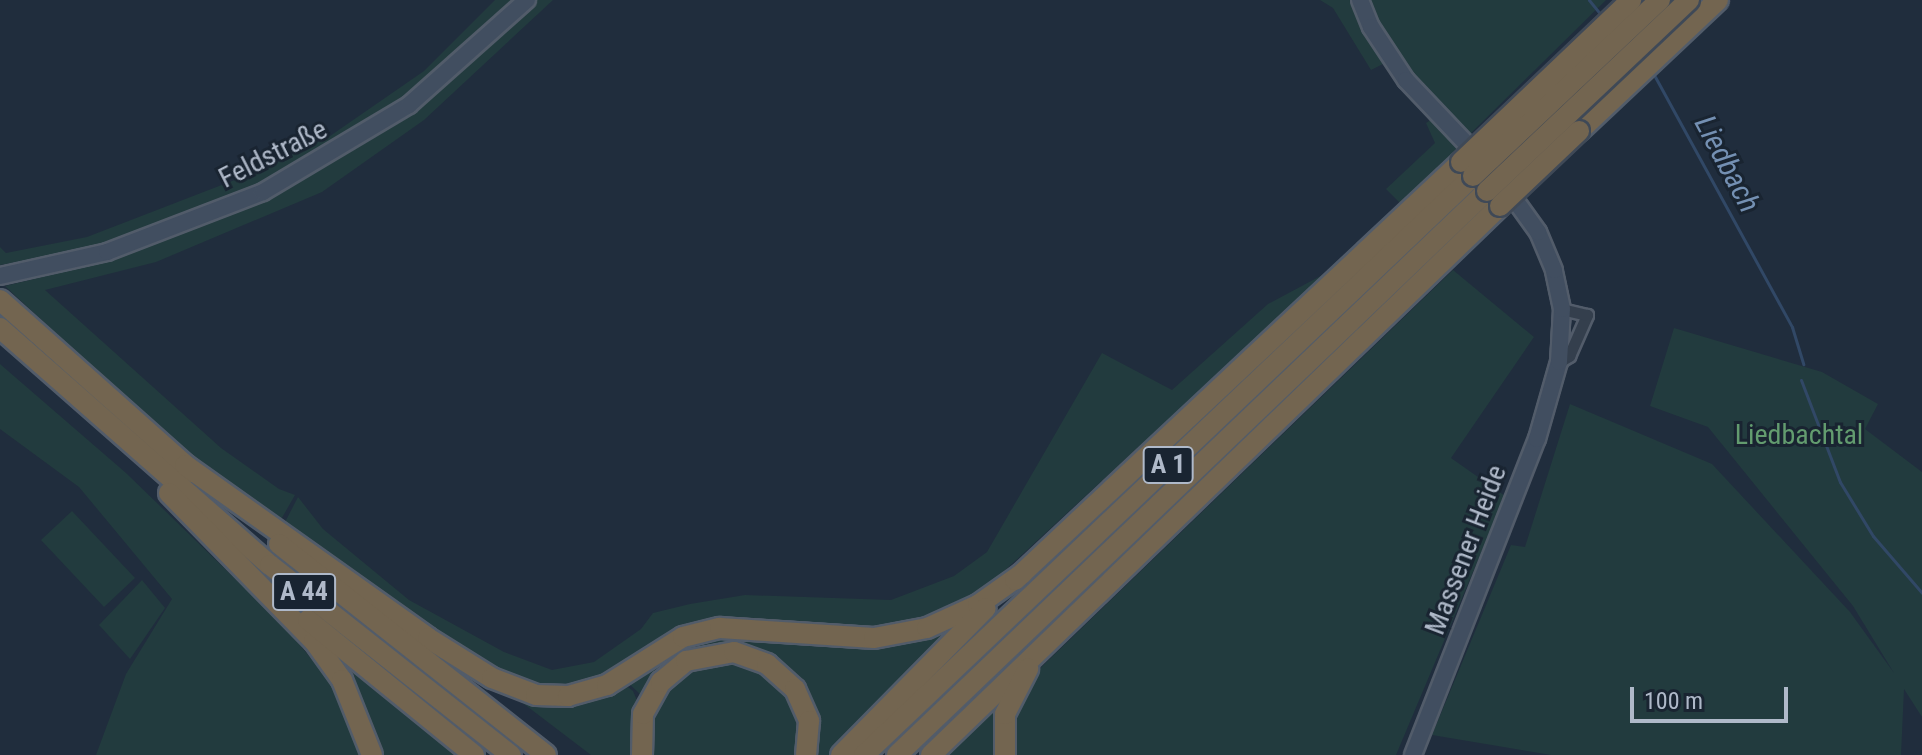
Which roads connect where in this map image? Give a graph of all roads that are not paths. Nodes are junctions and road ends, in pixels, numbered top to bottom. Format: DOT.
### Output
graph roads {
  1 [pos="527,0"];
  2 [pos="1360,0"];
  3 [pos="1631,0"];
  4 [pos="1660,0"];
  5 [pos="1689,0"];
  6 [pos="1718,0"];
  7 [pos="1480,184"];
  8 [pos="6,274"];
  9 [pos="0,300"];
  10 [pos="1562,309"];
  11 [pos="0,328"];
  12 [pos="1559,362"];
  13 [pos="103,421"];
  14 [pos="185,465"];
  15 [pos="228,553"];
  16 [pos="1023,573"];
  17 [pos="1069,619"];
  18 [pos="516,746"];
  19 [pos="372,755"];
  20 [pos="474,755"];
  21 [pos="546,755"];
  22 [pos="554,755"];
  23 [pos="642,755"];
  24 [pos="806,755"];
  25 [pos="841,755"];
  26 [pos="864,755"];
  27 [pos="897,755"];
  28 [pos="931,755"];
  29 [pos="1005,755"];
  30 [pos="1413,755"];
  1 -- 8 [label="street, Feldstraße"];
  2 -- 10 [label="street, Massener Heide"];
  3 -- 7 [label="highway, bridge"];
  4 -- 7 [label="highway, A 1, bridge"];
  5 -- 7 [label="highway, A 1, bridge"];
  6 -- 7 [label="highway, bridge"];
  7 -- 16 [label="highway"];
  7 -- 17 [label="highway"];
  7 -- 26 [label="highway, A 1"];
  7 -- 27 [label="highway, A 1"];
  9 -- 14 [label="highway, A 44"];
  10 -- 12 [label="street, Massener Heide"];
  10 -- 12 [label="street, Massener Heide"];
  11 -- 13 [label="highway, A 44"];
  12 -- 30 [label="street, Massener Heide"];
  13 -- 15 [label="highway"];
  13 -- 18 [label="highway, A 44"];
  14 -- 16 [label="highway"];
  14 -- 18 [label="highway, A 44"];
  15 -- 19 [label="highway"];
  15 -- 20 [label="highway"];
  16 -- 25 [label="highway"];
  17 -- 28 [label="highway"];
  17 -- 29 [label="highway"];
  18 -- 21 [label="highway, A 44"];
  18 -- 22 [label="highway"];
  23 -- 24 [label="highway"];
}
